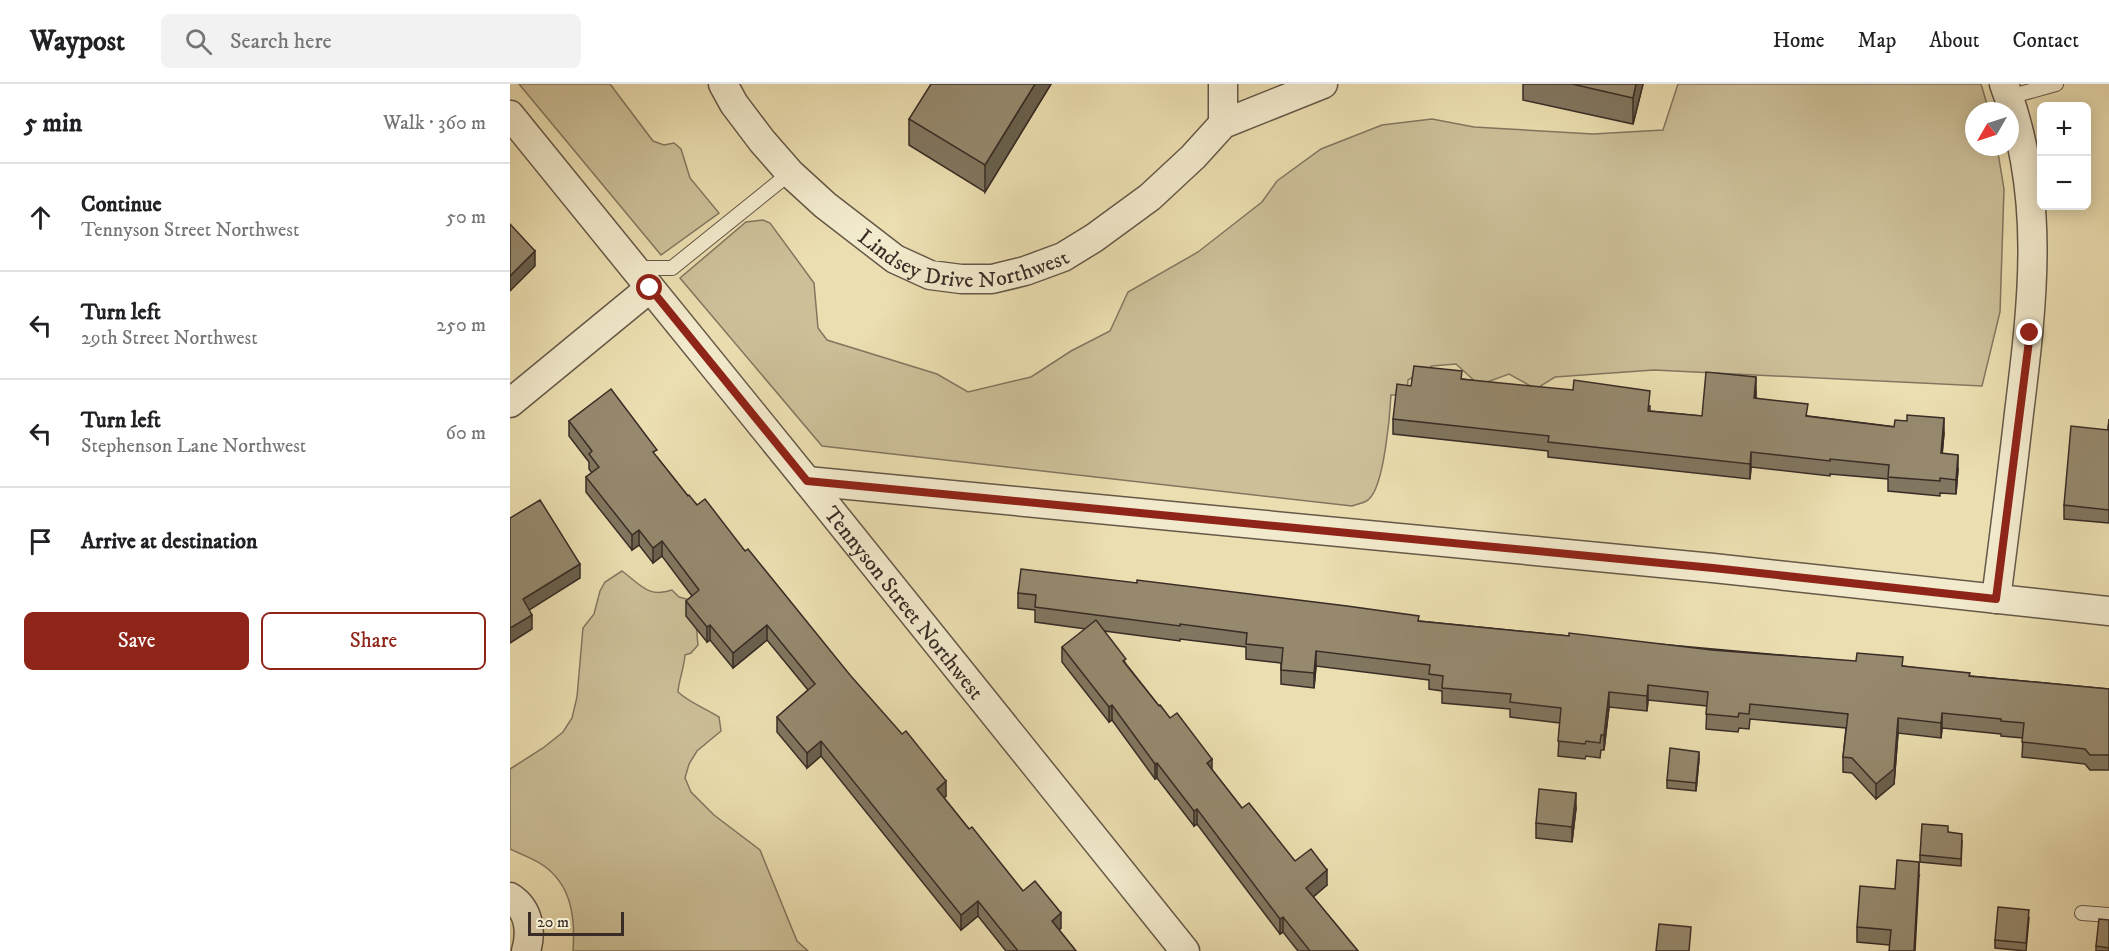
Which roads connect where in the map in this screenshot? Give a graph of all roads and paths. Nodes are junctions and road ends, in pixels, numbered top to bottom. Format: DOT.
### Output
graph roads {
  1 [pos="723,84"];
  2 [pos="1223,84"];
  3 [pos="1323,84"];
  4 [pos="2056,84"];
  5 [pos="2007,91"];
  6 [pos="510,116"];
  7 [pos="1223,124"];
  8 [pos="790,173"];
  9 [pos="642,278"];
  10 [pos="510,403"];
  11 [pos="807,481"];
  12 [pos="1996,599"];
  13 [pos="2109,610"];
  14 [pos="510,897"];
  15 [pos="2082,913"];
  16 [pos="2109,915"];
  17 [pos="526,951"];
  18 [pos="1185,951"];
  1 -- 8 [label="street, Lindsey Drive Northwest"];
  2 -- 7 [label="street"];
  3 -- 7 [label="street, Lindsey Drive Northwest"];
  4 -- 5 [label="lane"];
  5 -- 12 [label="street"];
  6 -- 9 [label="street, Tennyson Street Northwest"];
  7 -- 8 [label="street, Lindsey Drive Northwest"];
  8 -- 9 [label="lane"];
  9 -- 10 [label="street"];
  9 -- 11 [label="street, Tennyson Street Northwest"];
  11 -- 12 [label="street"];
  11 -- 18 [label="street, Tennyson Street Northwest"];
  12 -- 13 [label="street"];
  14 -- 17 [label="street"];
  15 -- 16 [label="lane"];
}
